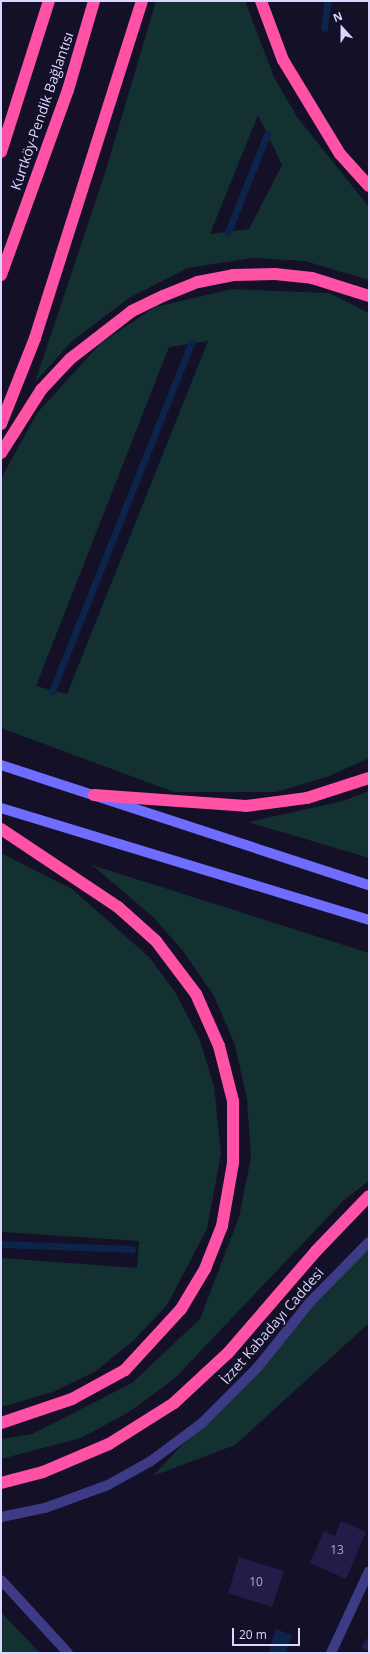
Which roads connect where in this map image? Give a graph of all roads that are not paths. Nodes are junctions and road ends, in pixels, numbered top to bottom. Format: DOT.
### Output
graph roads {
  1 [pos="48,1"];
  2 [pos="94,1"];
  3 [pos="142,1"];
  4 [pos="261,1"];
  5 [pos="1,152"];
  6 [pos="369,186"];
  7 [pos="1,275"];
  8 [pos="369,296"];
  9 [pos="1,424"];
  10 [pos="1,453"];
  11 [pos="1,765"];
  12 [pos="369,778"];
  13 [pos="94,795"];
  14 [pos="1,808"];
  15 [pos="1,829"];
  16 [pos="369,885"];
  17 [pos="369,920"];
  18 [pos="369,1196"];
  19 [pos="369,1242"];
  20 [pos="1,1423"];
  21 [pos="1,1482"];
  22 [pos="1,1517"];
  23 [pos="369,1571"];
  24 [pos="1,1580"];
  25 [pos="59,1648"];
  26 [pos="68,1653"];
  27 [pos="332,1653"];
  1 -- 5 [label="highway, Kurtköy-Pendik Bağlantısı"];
  2 -- 7 [label="highway, Kurtköy-Pendik Bağlantısı"];
  3 -- 9 [label="highway"];
  4 -- 6 [label="highway"];
  8 -- 10 [label="highway"];
  11 -- 13 [label="main road"];
  12 -- 13 [label="highway"];
  13 -- 16 [label="main road"];
  14 -- 17 [label="main road"];
  15 -- 20 [label="highway"];
  18 -- 21 [label="highway"];
  19 -- 22 [label="street, İzzet Kabadayı Caddesi"];
  23 -- 27 [label="street"];
  24 -- 25 [label="street"];
  25 -- 26 [label="street"];
}
